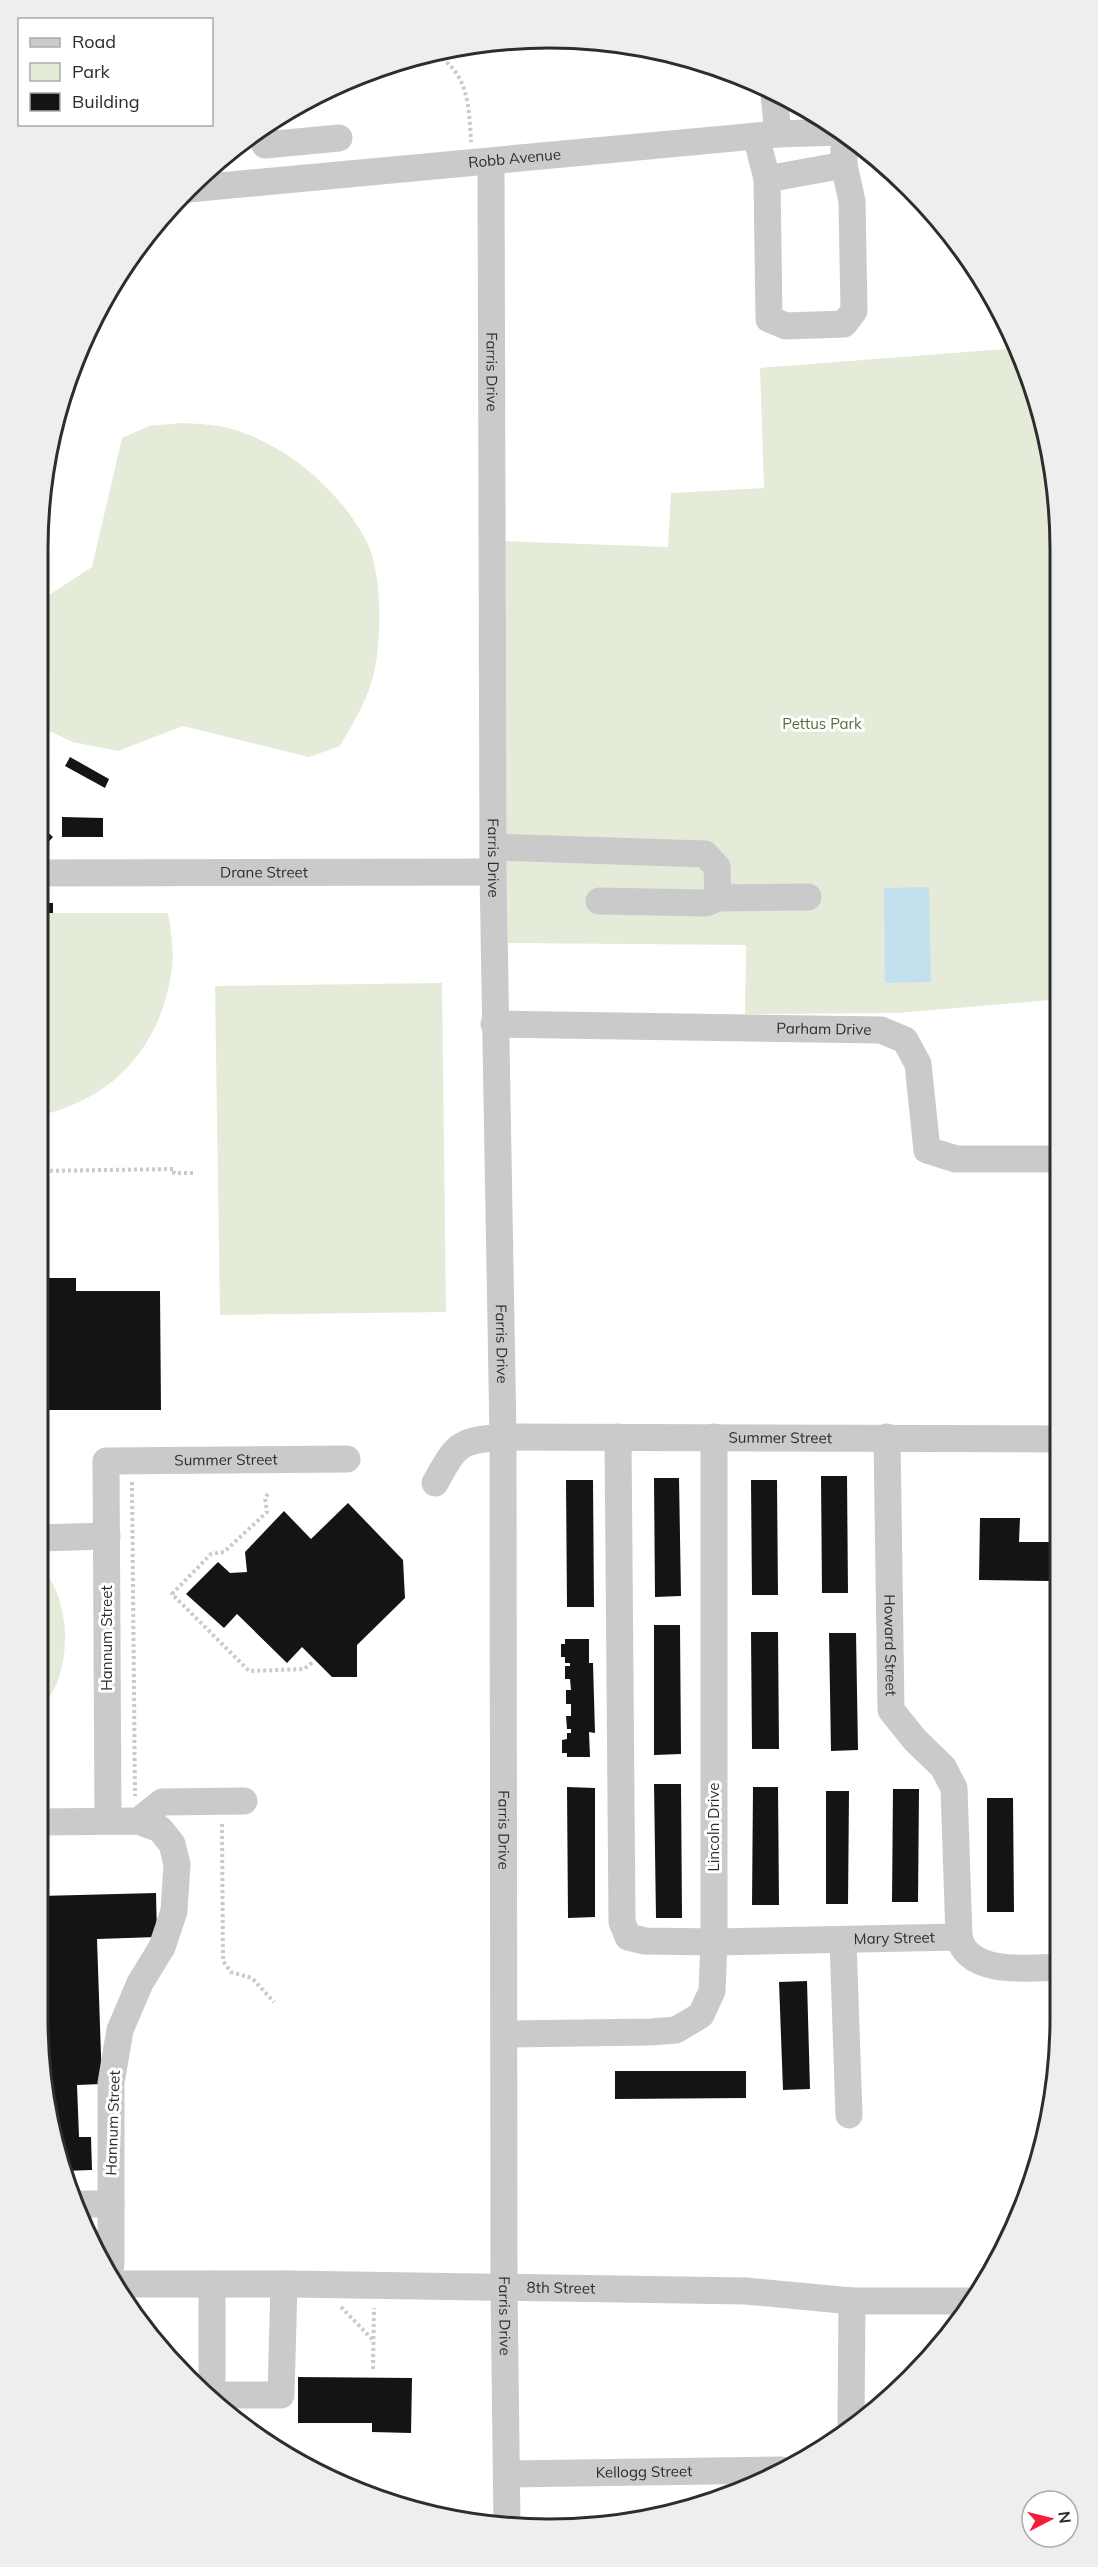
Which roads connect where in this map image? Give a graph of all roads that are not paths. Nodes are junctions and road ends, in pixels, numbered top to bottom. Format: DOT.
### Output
graph roads {
  1 [pos="773,101"];
  2 [pos="828,133"];
  3 [pos="767,135"];
  4 [pos="266,136"];
  5 [pos="264,137"];
  6 [pos="339,138"];
  7 [pos="843,144"];
  8 [pos="481,154"];
  9 [pos="844,165"];
  10 [pos="767,179"];
  11 [pos="269,182"];
  12 [pos="203,188"];
  13 [pos="493,860"];
  14 [pos="48,873"];
  15 [pos="808,897"];
  16 [pos="718,898"];
  17 [pos="598,901"];
  18 [pos="494,1024"];
  19 [pos="1050,1159"];
  20 [pos="503,1437"];
  21 [pos="618,1437"];
  22 [pos="714,1437"];
  23 [pos="887,1437"];
  24 [pos="1050,1439"];
  25 [pos="347,1459"];
  26 [pos="106,1461"];
  27 [pos="435,1483"];
  28 [pos="106,1536"];
  29 [pos="48,1538"];
  30 [pos="233,1807"];
  31 [pos="136,1812"];
  32 [pos="108,1821"];
  33 [pos="48,1822"];
  34 [pos="959,1937"];
  35 [pos="843,1940"];
  36 [pos="714,1942"];
  37 [pos="1050,1967"];
  38 [pos="505,2034"];
  39 [pos="849,2115"];
  40 [pos="84,2204"];
  41 [pos="111,2204"];
  42 [pos="110,2258"];
  43 [pos="125,2284"];
  44 [pos="212,2284"];
  45 [pos="284,2284"];
  46 [pos="504,2289"];
  47 [pos="852,2301"];
  48 [pos="962,2301"];
  49 [pos="212,2388"];
  50 [pos="219,2395"];
  51 [pos="851,2417"];
  52 [pos="764,2470"];
  53 [pos="508,2474"];
  54 [pos="507,2517"];
  1 -- 3 [label="street"];
  2 -- 3 [label="street, Robb Avenue"];
  3 -- 8 [label="street, Robb Avenue"];
  3 -- 10 [label="street"];
  4 -- 6 [label="street"];
  5 -- 11 [label="street"];
  7 -- 9 [label="street"];
  8 -- 11 [label="street, Robb Avenue"];
  8 -- 13 [label="street, Farris Drive"];
  9 -- 10 [label="street"];
  9 -- 10 [label="street"];
  11 -- 12 [label="street, Robb Avenue"];
  13 -- 14 [label="street, Drane Street"];
  13 -- 16 [label="street, Drane Street"];
  13 -- 18 [label="street, Farris Drive"];
  15 -- 16 [label="street"];
  16 -- 17 [label="street"];
  18 -- 19 [label="street, Parham Drive"];
  18 -- 20 [label="street, Farris Drive"];
  20 -- 21 [label="street, Summer Street"];
  20 -- 27 [label="street, Summer Street"];
  20 -- 38 [label="street, Farris Drive"];
  21 -- 22 [label="street, Summer Street"];
  21 -- 36 [label="street, Mary Street"];
  22 -- 23 [label="street, Summer Street"];
  22 -- 36 [label="street, Lincoln Drive"];
  23 -- 24 [label="street, Summer Street"];
  23 -- 34 [label="street, Howard Street"];
  25 -- 26 [label="street, Summer Street"];
  26 -- 28 [label="street, Hannum Street"];
  28 -- 29 [label="street"];
  28 -- 32 [label="street, Hannum Street"];
  30 -- 31 [label="street"];
  31 -- 32 [label="street, Hannum Street"];
  31 -- 41 [label="street, Hannum Street"];
  32 -- 33 [label="street"];
  34 -- 35 [label="street, Mary Street"];
  34 -- 37 [label="street"];
  35 -- 36 [label="street, Mary Street"];
  35 -- 39 [label="street"];
  36 -- 38 [label="street, Lincoln Drive"];
  38 -- 46 [label="street, Farris Drive"];
  40 -- 41 [label="street"];
  41 -- 42 [label="street, Hannum Street"];
  43 -- 44 [label="street, 8th Street"];
  44 -- 45 [label="street, 8th Street"];
  44 -- 49 [label="street"];
  45 -- 46 [label="street, 8th Street"];
  45 -- 50 [label="street"];
  46 -- 47 [label="street, 8th Street"];
  46 -- 53 [label="street, Farris Drive"];
  47 -- 48 [label="street, 8th Street"];
  47 -- 51 [label="street"];
  52 -- 53 [label="street, Kellogg Street"];
  53 -- 54 [label="street, Farris Drive"];
}
